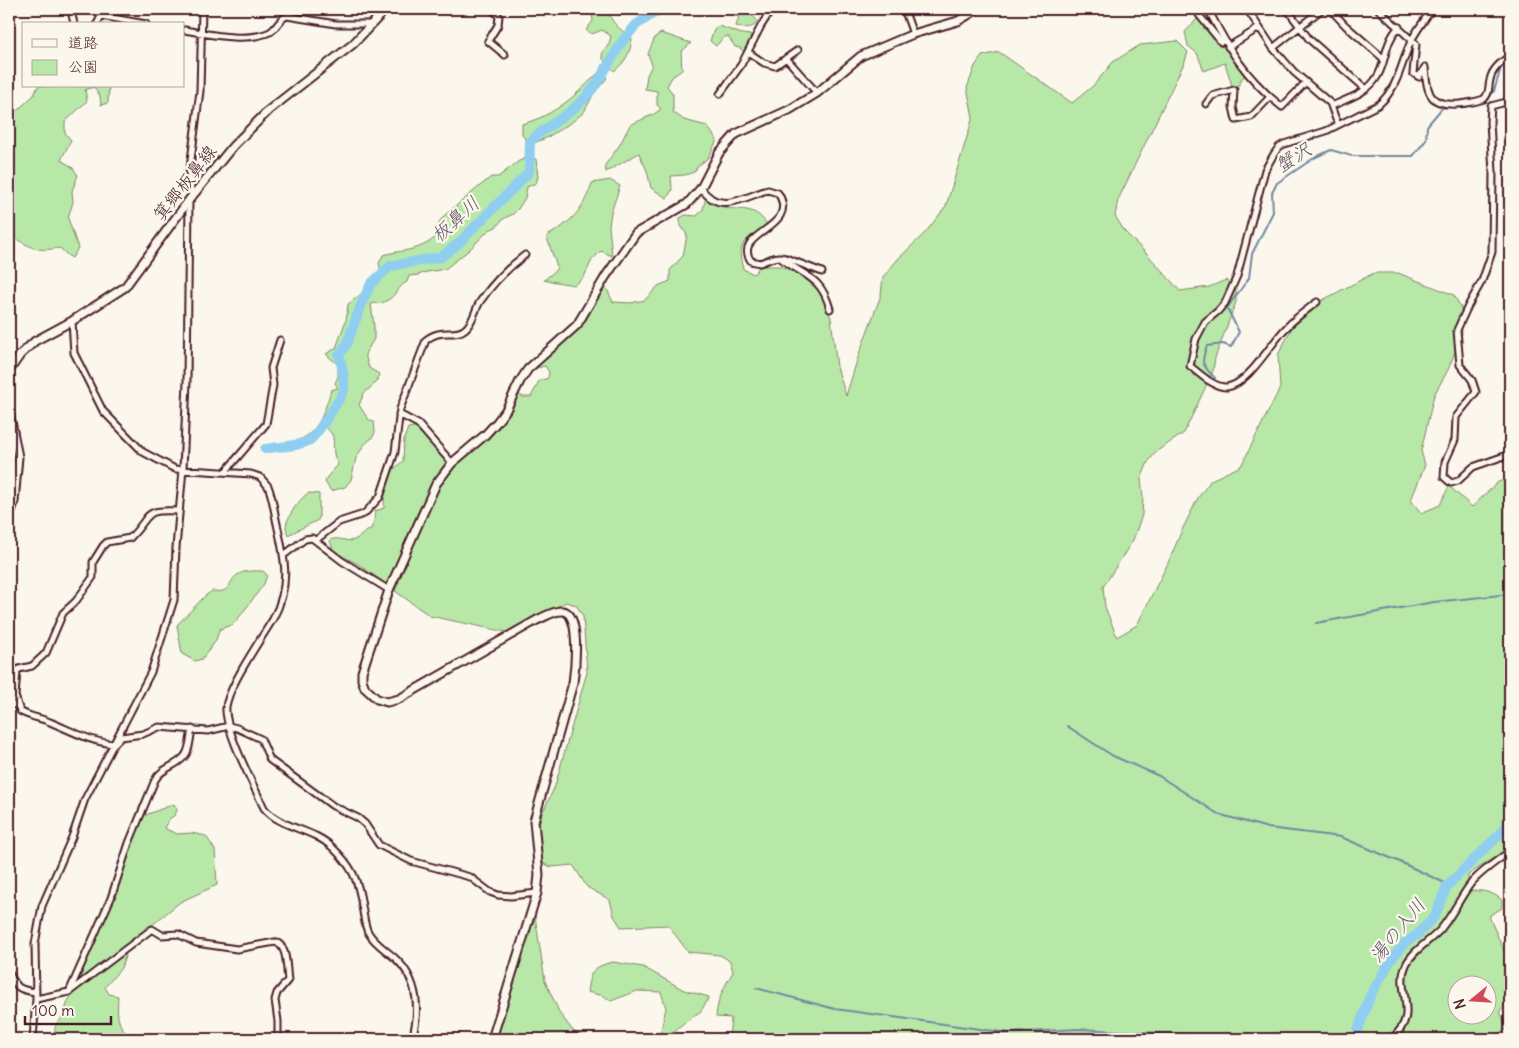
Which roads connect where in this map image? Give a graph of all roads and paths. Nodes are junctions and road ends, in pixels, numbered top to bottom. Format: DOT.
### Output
graph roads {
  1 [pos="67,9"];
  2 [pos="202,9"];
  3 [pos="386,9"];
  4 [pos="492,9"];
  5 [pos="772,9"];
  6 [pos="904,9"];
  7 [pos="975,9"];
  8 [pos="1208,9"];
  9 [pos="1247,9"];
  10 [pos="1287,9"];
  11 [pos="1322,9"];
  12 [pos="1330,9"];
  13 [pos="1378,9"];
  14 [pos="1432,9"];
  15 [pos="1199,15"];
  16 [pos="73,22"];
  17 [pos="98,22"];
  18 [pos="135,22"];
  19 [pos="372,24"];
  20 [pos="1300,26"];
  21 [pos="1399,27"];
  22 [pos="1259,28"];
  23 [pos="185,30"];
  24 [pos="201,33"];
  25 [pos="913,34"];
  26 [pos="1412,39"];
  27 [pos="1224,41"];
  28 [pos="1228,47"];
  29 [pos="1273,48"];
  30 [pos="798,50"];
  31 [pos="748,52"];
  32 [pos="505,55"];
  33 [pos="1510,56"];
  34 [pos="786,58"];
  35 [pos="1384,59"];
  36 [pos="1306,82"];
  37 [pos="1366,89"];
  38 [pos="817,93"];
  39 [pos="720,94"];
  40 [pos="1270,96"];
  41 [pos="1510,101"];
  42 [pos="1206,104"];
  43 [pos="1332,106"];
  44 [pos="1338,126"];
  45 [pos="701,188"];
  46 [pos="190,199"];
  47 [pos="525,255"];
  48 [pos="779,257"];
  49 [pos="822,272"];
  50 [pos="1317,302"];
  51 [pos="830,309"];
  52 [pos="72,321"];
  53 [pos="280,340"];
  54 [pos="9,371"];
  55 [pos="9,411"];
  56 [pos="400,414"];
  57 [pos="1510,454"];
  58 [pos="452,463"];
  59 [pos="183,469"];
  60 [pos="224,472"];
  61 [pos="179,511"];
  62 [pos="9,518"];
  63 [pos="316,540"];
  64 [pos="284,555"];
  65 [pos="389,590"];
  66 [pos="9,692"];
  67 [pos="17,706"];
  68 [pos="228,726"];
  69 [pos="192,730"];
  70 [pos="114,744"];
  71 [pos="1510,851"];
  72 [pos="538,893"];
  73 [pos="9,972"];
  74 [pos="36,992"];
  75 [pos="69,992"];
  76 [pos="36,999"];
  77 [pos="33,1039"];
  78 [pos="278,1039"];
  79 [pos="412,1039"];
  80 [pos="492,1039"];
  81 [pos="1392,1039"];
  1 -- 16 [label="street"];
  2 -- 24 [label="street"];
  3 -- 19 [label="street, 箕郷板鼻線"];
  4 -- 32 [label="street"];
  5 -- 31 [label="street"];
  6 -- 25 [label="street"];
  7 -- 25 [label="street"];
  8 -- 27 [label="street"];
  9 -- 22 [label="street"];
  10 -- 20 [label="street"];
  11 -- 20 [label="street"];
  12 -- 35 [label="street"];
  13 -- 21 [label="street"];
  14 -- 26 [label="street"];
  15 -- 27 [label="street"];
  17 -- 18 [label="street"];
  19 -- 24 [label="street"];
  19 -- 46 [label="street, 箕郷板鼻線"];
  20 -- 29 [label="street"];
  20 -- 37 [label="street"];
  21 -- 26 [label="street"];
  21 -- 35 [label="street"];
  22 -- 28 [label="street"];
  22 -- 29 [label="street"];
  23 -- 24 [label="street"];
  24 -- 46 [label="street"];
  25 -- 38 [label="street"];
  26 -- 33 [label="street"];
  26 -- 44 [label="street"];
  27 -- 28 [label="street"];
  28 -- 40 [label="street"];
  29 -- 36 [label="street"];
  30 -- 34 [label="street"];
  31 -- 34 [label="street"];
  31 -- 39 [label="street"];
  34 -- 38 [label="street"];
  35 -- 37 [label="street"];
  36 -- 40 [label="street"];
  36 -- 43 [label="street"];
  37 -- 43 [label="street"];
  38 -- 45 [label="street"];
  40 -- 42 [label="street"];
  41 -- 57 [label="street"];
  43 -- 44 [label="street"];
  44 -- 50 [label="street"];
  45 -- 48 [label="street"];
  45 -- 58 [label="street"];
  46 -- 52 [label="street, 箕郷板鼻線"];
  46 -- 59 [label="street"];
  47 -- 56 [label="street"];
  48 -- 49 [label="street"];
  48 -- 51 [label="street"];
  52 -- 54 [label="street, 箕郷板鼻線"];
  52 -- 59 [label="street"];
  53 -- 60 [label="street"];
  55 -- 62 [label="street"];
  56 -- 58 [label="street"];
  56 -- 63 [label="street"];
  58 -- 65 [label="street"];
  59 -- 60 [label="street"];
  59 -- 61 [label="street"];
  60 -- 64 [label="street"];
  61 -- 67 [label="street"];
  61 -- 70 [label="street"];
  63 -- 64 [label="street"];
  63 -- 65 [label="street"];
  64 -- 68 [label="street"];
  65 -- 72 [label="street"];
  66 -- 67 [label="street"];
  67 -- 70 [label="street"];
  68 -- 69 [label="street"];
  68 -- 72 [label="street"];
  68 -- 79 [label="street"];
  69 -- 70 [label="street"];
  69 -- 75 [label="street"];
  70 -- 74 [label="street"];
  71 -- 81 [label="street"];
  72 -- 80 [label="street"];
  73 -- 74 [label="street"];
  74 -- 76 [label="street"];
  75 -- 76 [label="street"];
  75 -- 78 [label="street"];
  76 -- 77 [label="street"];
}
